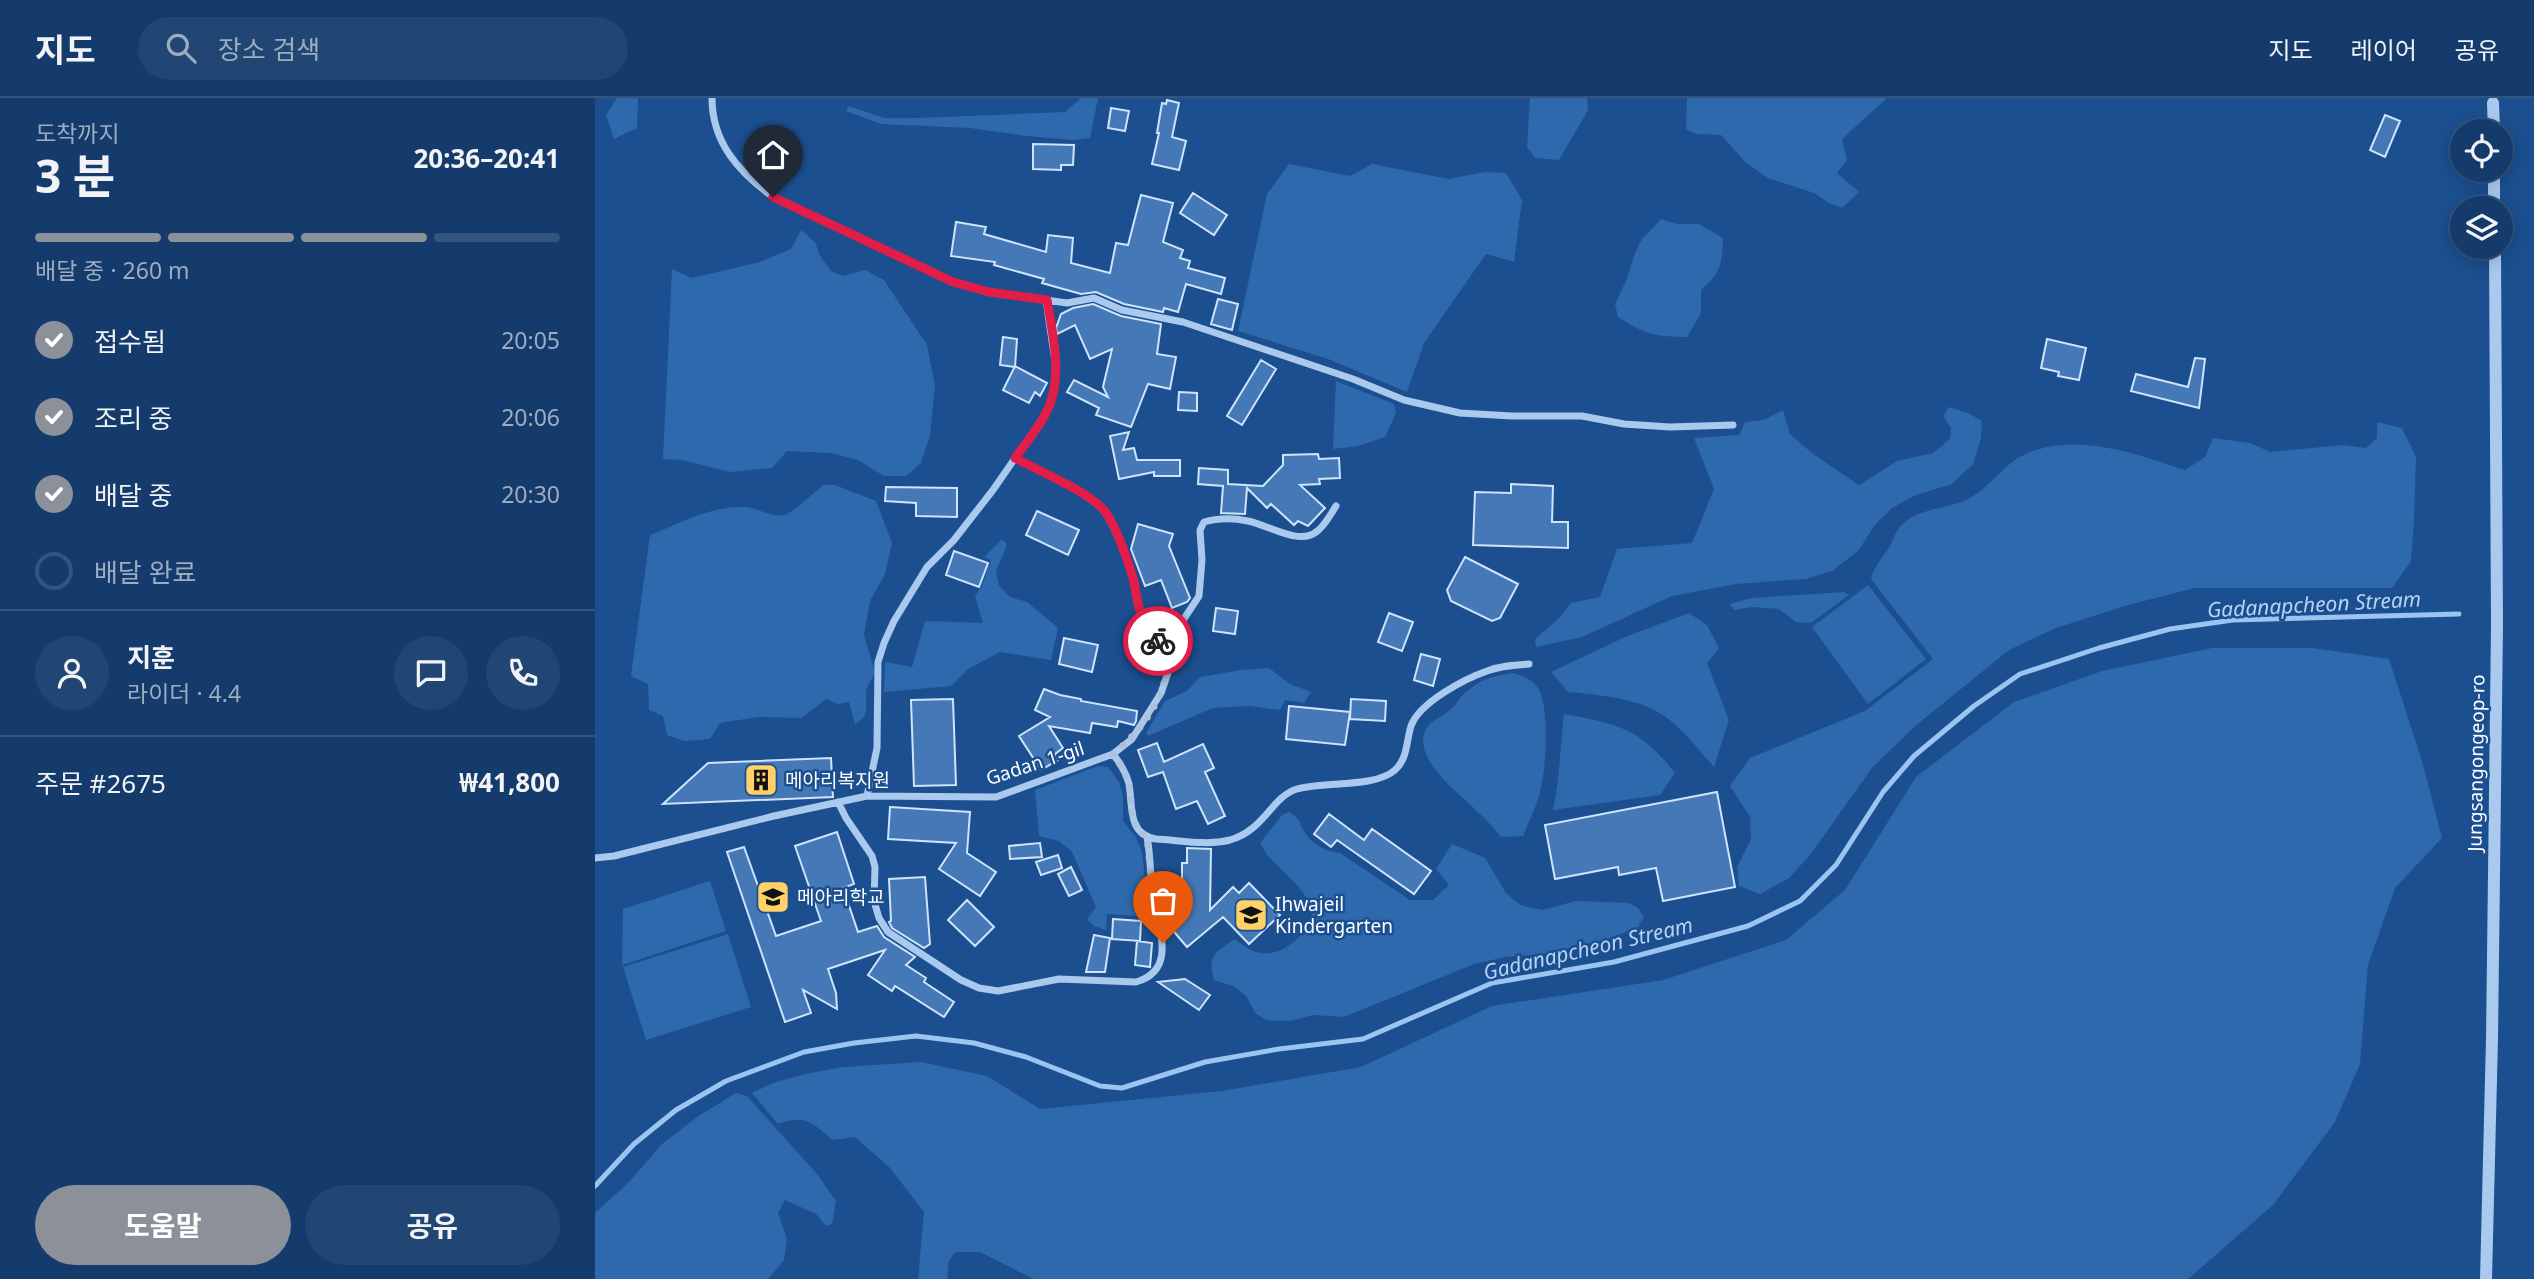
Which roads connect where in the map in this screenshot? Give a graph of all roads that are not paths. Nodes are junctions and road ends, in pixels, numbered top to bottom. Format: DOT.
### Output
graph roads {
  1 [pos="712,98"];
  2 [pos="2494,100"];
  3 [pos="2494,119"];
  4 [pos="2495,259"];
  5 [pos="1047,300"];
  6 [pos="1733,425"];
  7 [pos="1015,458"];
  8 [pos="1336,506"];
  9 [pos="1170,647"];
  10 [pos="1529,664"];
  11 [pos="1113,754"];
  12 [pos="867,796"];
  13 [pos="838,802"];
  14 [pos="1147,837"];
  15 [pos="595,859"];
  16 [pos="2486,1279"];
  1 -- 5 [label="street"];
  2 -- 3 [label="street"];
  4 -- 16 [label="street, Jungsangongeop-ro"];
  5 -- 6 [label="street"];
  5 -- 7 [label="street"];
  7 -- 9 [label="street"];
  7 -- 12 [label="street"];
  8 -- 9 [label="street, Gadan 1-gil"];
  9 -- 11 [label="street, Gadan 1-gil"];
  10 -- 14 [label="street"];
  11 -- 12 [label="street, Gadan 1-gil"];
  11 -- 14 [label="street"];
  12 -- 13 [label="street, Gadan 1-gil"];
  13 -- 14 [label="street"];
  13 -- 15 [label="street, Gadan 1-gil"];
}
